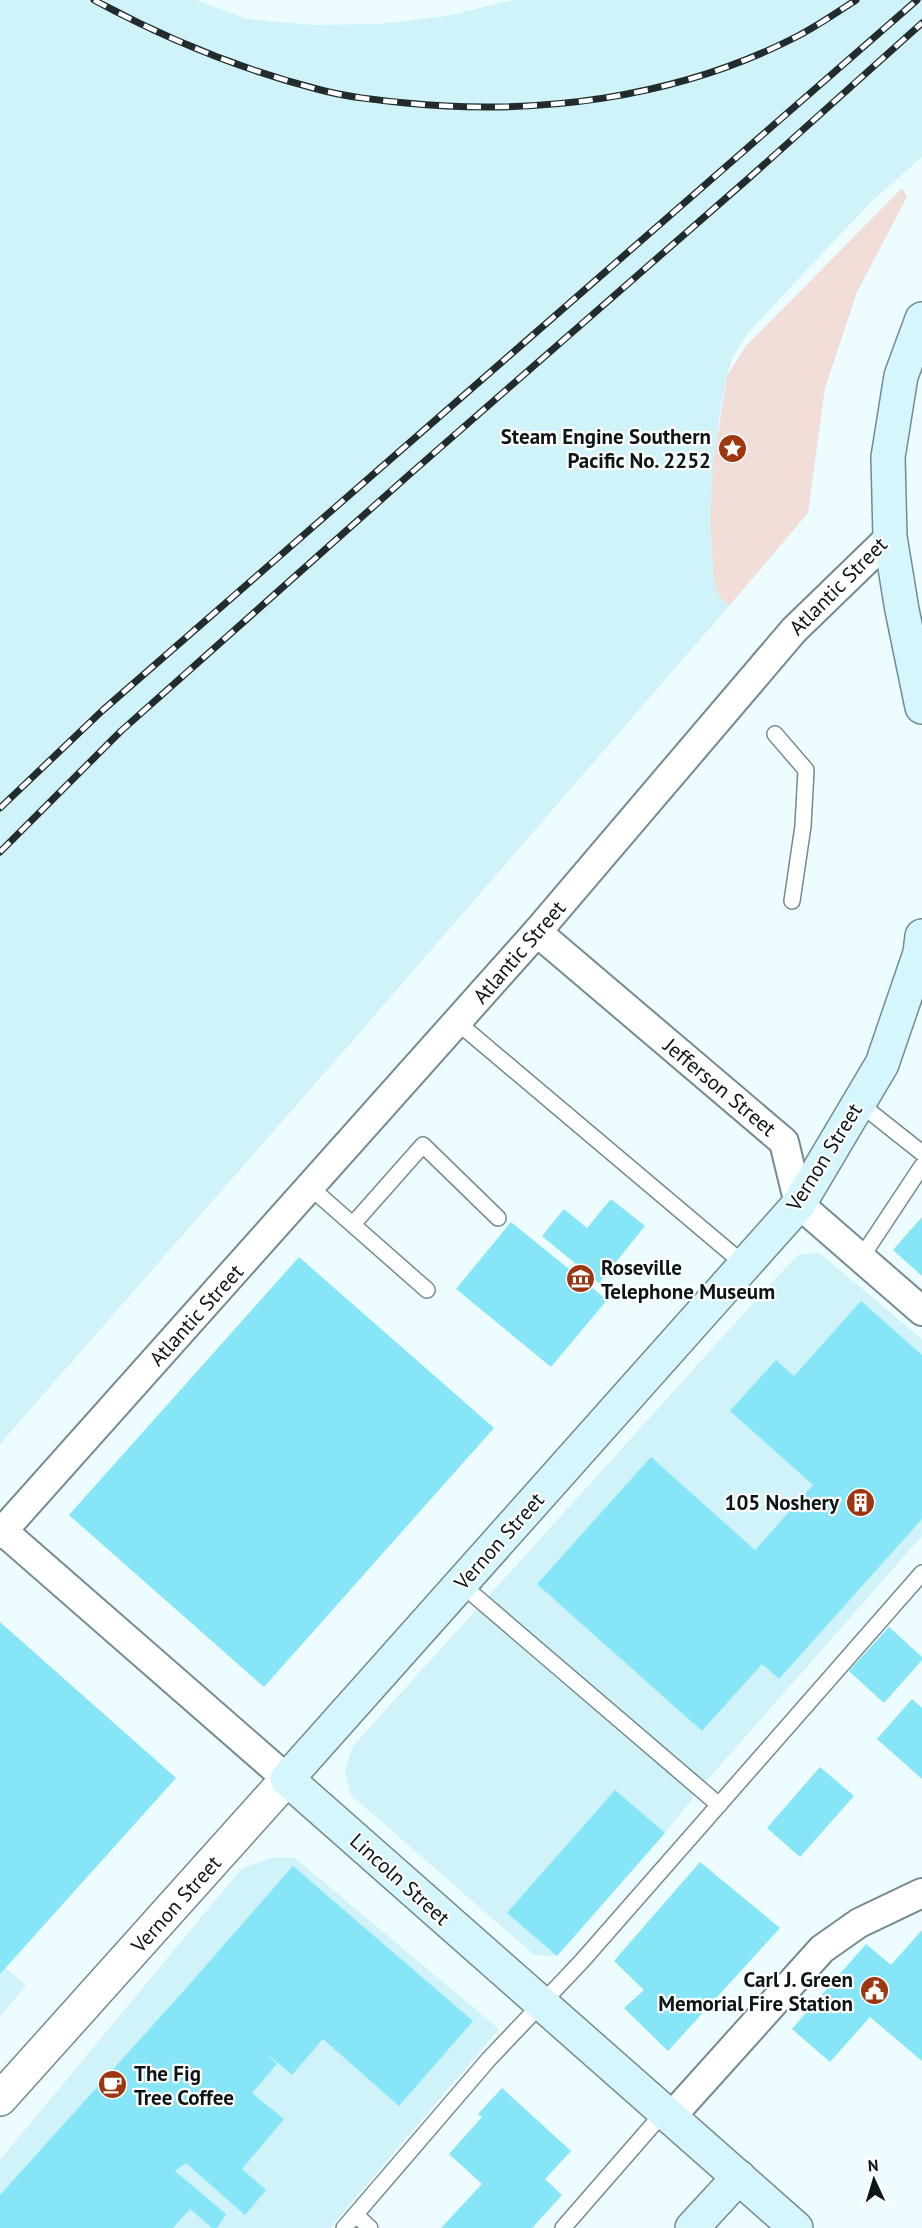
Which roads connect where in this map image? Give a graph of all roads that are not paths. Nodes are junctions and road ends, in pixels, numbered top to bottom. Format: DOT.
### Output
graph roads {
  1 [pos="922,318"];
  2 [pos="891,537"];
  3 [pos="922,707"];
  4 [pos="775,734"];
  5 [pos="792,902"];
  6 [pos="537,932"];
  7 [pos="921,948"];
  8 [pos="457,1022"];
  9 [pos="859,1103"];
  10 [pos="922,1153"];
  11 [pos="922,1166"];
  12 [pos="310,1187"];
  13 [pos="799,1204"];
  14 [pos="498,1218"];
  15 [pos="353,1224"];
  16 [pos="861,1258"];
  17 [pos="745,1264"];
  18 [pos="427,1290"];
  19 [pos="922,1311"];
  20 [pos="2,1533"];
  21 [pos="922,1573"];
  22 [pos="460,1584"];
  23 [pos="287,1779"];
  24 [pos="719,1805"];
  25 [pos="922,1893"];
  26 [pos="541,2005"];
  27 [pos="0,2099"];
  28 [pos="667,2115"];
  29 [pos="738,2177"];
  30 [pos="356,2214"];
  31 [pos="790,2226"];
  32 [pos="344,2228"];
  33 [pos="370,2228"];
  34 [pos="563,2228"];
  35 [pos="692,2228"];
  1 -- 2 [label="main road, Atlantic Street"];
  2 -- 3 [label="main road"];
  2 -- 6 [label="street, Atlantic Street"];
  4 -- 5 [label="lane"];
  6 -- 8 [label="street, Atlantic Street"];
  6 -- 13 [label="street, Jefferson Street"];
  7 -- 9 [label="main road, Vernon Street"];
  8 -- 12 [label="street, Atlantic Street"];
  8 -- 17 [label="lane"];
  9 -- 10 [label="lane"];
  9 -- 13 [label="main road, Vernon Street"];
  11 -- 16 [label="lane"];
  12 -- 15 [label="lane"];
  12 -- 20 [label="street, Atlantic Street"];
  13 -- 16 [label="street"];
  13 -- 17 [label="main road, Vernon Street"];
  14 -- 15 [label="lane"];
  15 -- 18 [label="lane"];
  16 -- 19 [label="street"];
  17 -- 22 [label="main road, Vernon Street"];
  20 -- 23 [label="street, Lincoln Street"];
  21 -- 24 [label="lane"];
  22 -- 23 [label="main road, Vernon Street"];
  22 -- 24 [label="lane"];
  23 -- 26 [label="main road, Lincoln Street"];
  23 -- 27 [label="street, Vernon Street"];
  24 -- 26 [label="lane"];
  25 -- 28 [label="street"];
  26 -- 28 [label="main road, Lincoln Street"];
  26 -- 30 [label="lane"];
  28 -- 29 [label="main road, Lincoln Street"];
  28 -- 34 [label="lane"];
  29 -- 31 [label="main road, Lincoln Street"];
  29 -- 35 [label="main road"];
  30 -- 32 [label="lane"];
  30 -- 33 [label="lane"];
}
